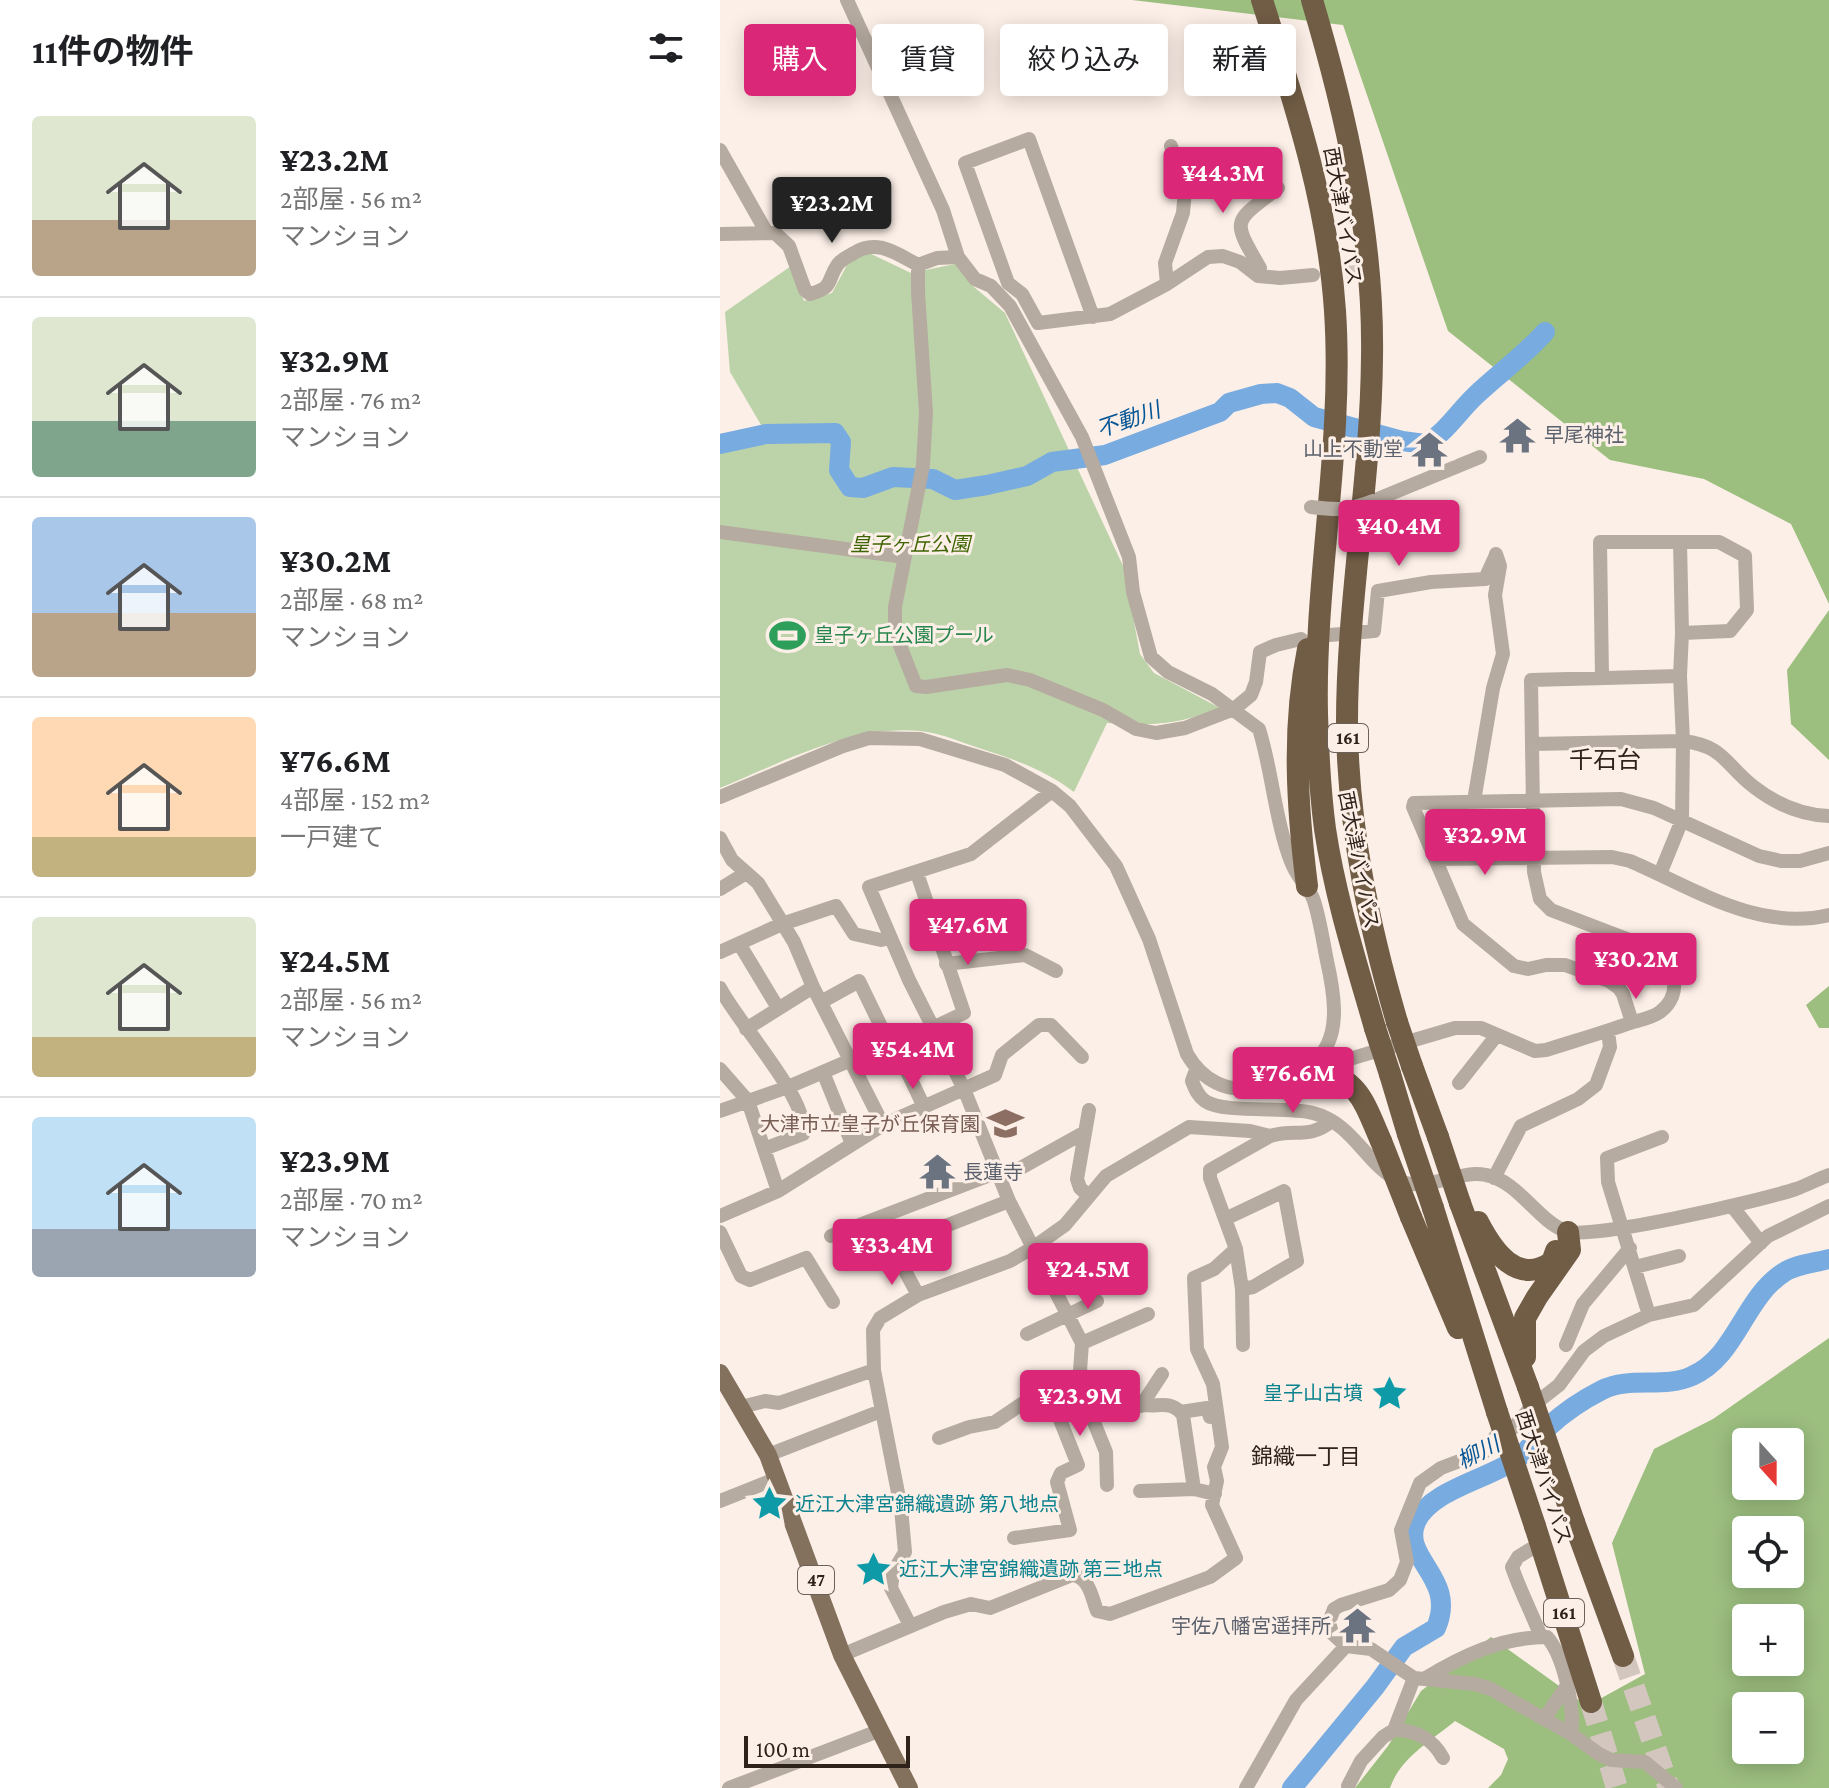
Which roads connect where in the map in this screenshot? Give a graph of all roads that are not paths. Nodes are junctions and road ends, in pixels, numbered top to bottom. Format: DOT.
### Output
graph roads {
  1 [pos="847,0"];
  2 [pos="1262,0"];
  3 [pos="1312,0"];
  4 [pos="1171,146"];
  5 [pos="720,150"];
  6 [pos="1278,188"];
  7 [pos="767,233"];
  8 [pos="720,234"];
  9 [pos="958,257"];
  10 [pos="918,265"];
  11 [pos="1313,275"];
  12 [pos="1258,276"];
  13 [pos="1005,277"];
  14 [pos="1167,284"];
  15 [pos="991,286"];
  16 [pos="1093,317"];
  17 [pos="1480,457"];
  18 [pos="1311,507"];
  19 [pos="720,532"];
  20 [pos="1680,542"];
  21 [pos="905,557"];
  22 [pos="1323,583"];
  23 [pos="1363,632"];
  24 [pos="1682,633"];
  25 [pos="1301,639"];
  26 [pos="1680,676"];
  27 [pos="1602,677"];
  28 [pos="1234,709"];
  29 [pos="1683,741"];
  30 [pos="1532,744"];
  31 [pos="1052,791"];
  32 [pos="720,797"];
  33 [pos="1474,801"];
  34 [pos="1533,801"];
  35 [pos="1829,816"];
  36 [pos="1682,820"];
  37 [pos="720,838"];
  38 [pos="1829,853"];
  39 [pos="1534,857"];
  40 [pos="1435,859"];
  41 [pos="746,873"];
  42 [pos="917,873"];
  43 [pos="1660,874"];
  44 [pos="1307,886"];
  45 [pos="720,889"];
  46 [pos="1829,915"];
  47 [pos="782,924"];
  48 [pos="890,938"];
  49 [pos="740,945"];
  50 [pos="720,952"];
  51 [pos="946,964"];
  52 [pos="1056,971"];
  53 [pos="813,987"];
  54 [pos="720,988"];
  55 [pos="821,1002"];
  56 [pos="778,1008"];
  57 [pos="1632,1022"];
  58 [pos="933,1027"];
  59 [pos="746,1029"];
  60 [pos="1608,1031"];
  61 [pos="1497,1035"];
  62 [pos="893,1047"];
  63 [pos="1082,1057"];
  64 [pos="1318,1058"];
  65 [pos="851,1060"];
  66 [pos="720,1069"];
  67 [pos="1196,1070"];
  68 [pos="823,1072"];
  69 [pos="1459,1083"];
  70 [pos="788,1087"];
  71 [pos="964,1089"];
  72 [pos="748,1101"];
  73 [pos="924,1107"];
  74 [pos="1089,1110"];
  75 [pos="720,1111"];
  76 [pos="1332,1121"];
  77 [pos="883,1125"];
  78 [pos="1085,1132"];
  79 [pos="1270,1136"];
  80 [pos="1662,1137"];
  81 [pos="852,1144"];
  82 [pos="764,1149"];
  83 [pos="1829,1175"];
  84 [pos="999,1176"];
  85 [pos="1494,1178"];
  86 [pos="778,1191"];
  87 [pos="1089,1196"];
  88 [pos="1009,1201"];
  89 [pos="1464,1201"];
  90 [pos="1732,1206"];
  91 [pos="1829,1206"];
  92 [pos="720,1216"];
  93 [pos="875,1219"];
  94 [pos="1225,1219"];
  95 [pos="1624,1227"];
  96 [pos="720,1232"];
  97 [pos="1568,1232"];
  98 [pos="831,1236"];
  99 [pos="1761,1243"];
  100 [pos="892,1247"];
  101 [pos="1034,1247"];
  102 [pos="1630,1248"];
  103 [pos="1236,1249"];
  104 [pos="1679,1256"];
  105 [pos="1635,1267"];
  106 [pos="1242,1289"];
  107 [pos="918,1295"];
  108 [pos="1097,1301"];
  109 [pos="833,1302"];
  110 [pos="1069,1314"];
  111 [pos="1148,1314"];
  112 [pos="1649,1315"];
  113 [pos="1027,1334"];
  114 [pos="1082,1343"];
  115 [pos="1243,1345"];
  116 [pos="1566,1345"];
  117 [pos="874,1370"];
  118 [pos="720,1373"];
  119 [pos="1162,1374"];
  120 [pos="1079,1385"];
  121 [pos="1047,1387"];
  122 [pos="1528,1387"];
  123 [pos="1141,1406"];
  124 [pos="741,1407"];
  125 [pos="881,1411"];
  126 [pos="1181,1412"];
  127 [pos="1497,1412"];
  128 [pos="1217,1413"];
  129 [pos="939,1438"];
  130 [pos="768,1455"];
  131 [pos="778,1478"];
  132 [pos="1107,1485"];
  133 [pos="1194,1489"];
  134 [pos="1140,1491"];
  135 [pos="1215,1494"];
  136 [pos="720,1501"];
  137 [pos="1014,1538"];
  138 [pos="1531,1549"];
  139 [pos="910,1625"];
  140 [pos="1541,1637"];
  141 [pos="1346,1646"];
  142 [pos="842,1655"];
  143 [pos="1623,1656"];
  144 [pos="1419,1678"];
  145 [pos="1566,1687"];
  146 [pos="1591,1702"];
  147 [pos="1544,1719"];
  148 [pos="881,1730"];
  149 [pos="1394,1730"];
  150 [pos="1571,1734"];
  151 [pos="1443,1758"];
  152 [pos="758,1782"];
  153 [pos="1348,1786"];
  154 [pos="729,1788"];
  155 [pos="909,1788"];
  156 [pos="1246,1788"];
  157 [pos="1676,1788"];
  1 -- 9 [label="street"];
  2 -- 22 [label="highway, 西大津バイパス / 161"];
  3 -- 89 [label="highway, 西大津バイパス / 161, bridge"];
  4 -- 14 [label="street"];
  5 -- 7 [label="street"];
  6 -- 12 [label="street"];
  7 -- 8 [label="street"];
  7 -- 10 [label="street"];
  9 -- 10 [label="street"];
  9 -- 15 [label="street"];
  10 -- 21 [label="street"];
  11 -- 12 [label="street"];
  12 -- 14 [label="street"];
  13 -- 15 [label="street"];
  13 -- 16 [label="street"];
  13 -- 16 [label="street"];
  14 -- 16 [label="street"];
  15 -- 28 [label="street"];
  17 -- 18 [label="street, bridge"];
  19 -- 21 [label="street"];
  20 -- 24 [label="street"];
  20 -- 24 [label="street"];
  20 -- 27 [label="street"];
  21 -- 28 [label="street"];
  22 -- 44 [label="highway"];
  22 -- 127 [label="highway, 西大津バイパス / 161, bridge"];
  23 -- 33 [label="street"];
  24 -- 26 [label="street"];
  25 -- 28 [label="street"];
  26 -- 27 [label="street"];
  26 -- 29 [label="street"];
  27 -- 30 [label="street"];
  28 -- 44 [label="street"];
  29 -- 30 [label="street"];
  29 -- 35 [label="street"];
  29 -- 36 [label="street"];
  30 -- 34 [label="street"];
  31 -- 32 [label="street"];
  31 -- 42 [label="street"];
  31 -- 67 [label="street"];
  33 -- 34 [label="street"];
  33 -- 40 [label="street"];
  34 -- 36 [label="street"];
  34 -- 39 [label="street"];
  36 -- 38 [label="street"];
  36 -- 43 [label="street"];
  37 -- 41 [label="street"];
  39 -- 40 [label="street"];
  39 -- 43 [label="street"];
  39 -- 57 [label="street"];
  40 -- 57 [label="street"];
  41 -- 45 [label="street"];
  41 -- 47 [label="street"];
  42 -- 48 [label="street"];
  42 -- 51 [label="street"];
  43 -- 46 [label="street"];
  44 -- 64 [label="street"];
  47 -- 48 [label="street"];
  47 -- 49 [label="street"];
  47 -- 53 [label="street"];
  48 -- 58 [label="street"];
  49 -- 50 [label="street"];
  49 -- 56 [label="street"];
  51 -- 52 [label="street"];
  51 -- 58 [label="street"];
  53 -- 55 [label="street"];
  53 -- 56 [label="street"];
  54 -- 59 [label="street"];
  55 -- 62 [label="street"];
  55 -- 65 [label="street"];
  56 -- 59 [label="street"];
  57 -- 60 [label="street"];
  58 -- 62 [label="street"];
  58 -- 71 [label="street"];
  59 -- 70 [label="street"];
  60 -- 61 [label="street"];
  60 -- 85 [label="street"];
  61 -- 64 [label="street"];
  61 -- 69 [label="street"];
  62 -- 65 [label="street"];
  62 -- 73 [label="street"];
  63 -- 71 [label="street"];
  64 -- 67 [label="street"];
  64 -- 127 [label="highway, bridge"];
  65 -- 68 [label="street"];
  65 -- 77 [label="street"];
  66 -- 72 [label="street"];
  67 -- 76 [label="street"];
  68 -- 70 [label="street"];
  68 -- 81 [label="street"];
  70 -- 72 [label="street"];
  70 -- 82 [label="street"];
  71 -- 73 [label="street"];
  71 -- 84 [label="street"];
  72 -- 75 [label="street"];
  72 -- 82 [label="street"];
  73 -- 77 [label="street"];
  74 -- 78 [label="street"];
  76 -- 79 [label="street"];
  76 -- 85 [label="street"];
  77 -- 81 [label="street"];
  78 -- 84 [label="street"];
  78 -- 87 [label="street"];
  79 -- 87 [label="street"];
  79 -- 94 [label="street"];
  80 -- 95 [label="street"];
  81 -- 86 [label="street"];
  82 -- 86 [label="street"];
  83 -- 90 [label="street"];
  84 -- 88 [label="street"];
  84 -- 93 [label="street"];
  85 -- 97 [label="street"];
  86 -- 92 [label="street"];
  87 -- 101 [label="street"];
  88 -- 100 [label="street"];
  88 -- 101 [label="street"];
  89 -- 97 [label="highway"];
  89 -- 122 [label="highway, 西大津バイパス / 161"];
  90 -- 95 [label="street"];
  90 -- 99 [label="street"];
  91 -- 99 [label="street"];
  93 -- 98 [label="street"];
  93 -- 100 [label="street"];
  94 -- 103 [label="street"];
  94 -- 106 [label="street"];
  95 -- 97 [label="street"];
  95 -- 102 [label="street"];
  96 -- 109 [label="street"];
  97 -- 122 [label="highway"];
  99 -- 112 [label="street"];
  100 -- 107 [label="street"];
  101 -- 107 [label="street"];
  101 -- 110 [label="street"];
  102 -- 105 [label="street"];
  102 -- 116 [label="street"];
  103 -- 106 [label="street"];
  103 -- 128 [label="street"];
  104 -- 105 [label="street"];
  105 -- 112 [label="street"];
  106 -- 115 [label="street"];
  107 -- 117 [label="street"];
  108 -- 110 [label="street"];
  110 -- 113 [label="street"];
  110 -- 114 [label="street"];
  111 -- 114 [label="street"];
  112 -- 141 [label="street"];
  114 -- 120 [label="street"];
  117 -- 124 [label="street"];
  117 -- 125 [label="street"];
  118 -- 124 [label="main road, 47"];
  119 -- 123 [label="street"];
  120 -- 121 [label="street"];
  120 -- 123 [label="street"];
  120 -- 132 [label="street"];
  121 -- 129 [label="street"];
  121 -- 137 [label="street"];
  122 -- 143 [label="highway, 西大津バイパス / 161, bridge"];
  123 -- 126 [label="street"];
  124 -- 130 [label="main road, 47"];
  125 -- 130 [label="street"];
  125 -- 139 [label="street"];
  126 -- 128 [label="street"];
  126 -- 133 [label="street"];
  127 -- 146 [label="highway, 西大津バイパス / 161, bridge"];
  128 -- 135 [label="street"];
  130 -- 131 [label="main road, 47"];
  131 -- 136 [label="street"];
  131 -- 142 [label="main road, 47"];
  133 -- 134 [label="street"];
  133 -- 135 [label="street"];
  135 -- 139 [label="street"];
  138 -- 140 [label="street"];
  139 -- 142 [label="street"];
  140 -- 144 [label="street"];
  140 -- 145 [label="street"];
  141 -- 144 [label="street"];
  141 -- 156 [label="street"];
  142 -- 148 [label="main road, 47"];
  144 -- 147 [label="street"];
  144 -- 149 [label="street"];
  145 -- 147 [label="street"];
  145 -- 150 [label="street"];
  147 -- 150 [label="street"];
  148 -- 152 [label="street"];
  148 -- 155 [label="main road, 47"];
  149 -- 151 [label="street"];
  149 -- 153 [label="street"];
  150 -- 157 [label="street"];
  152 -- 154 [label="street"];
}
